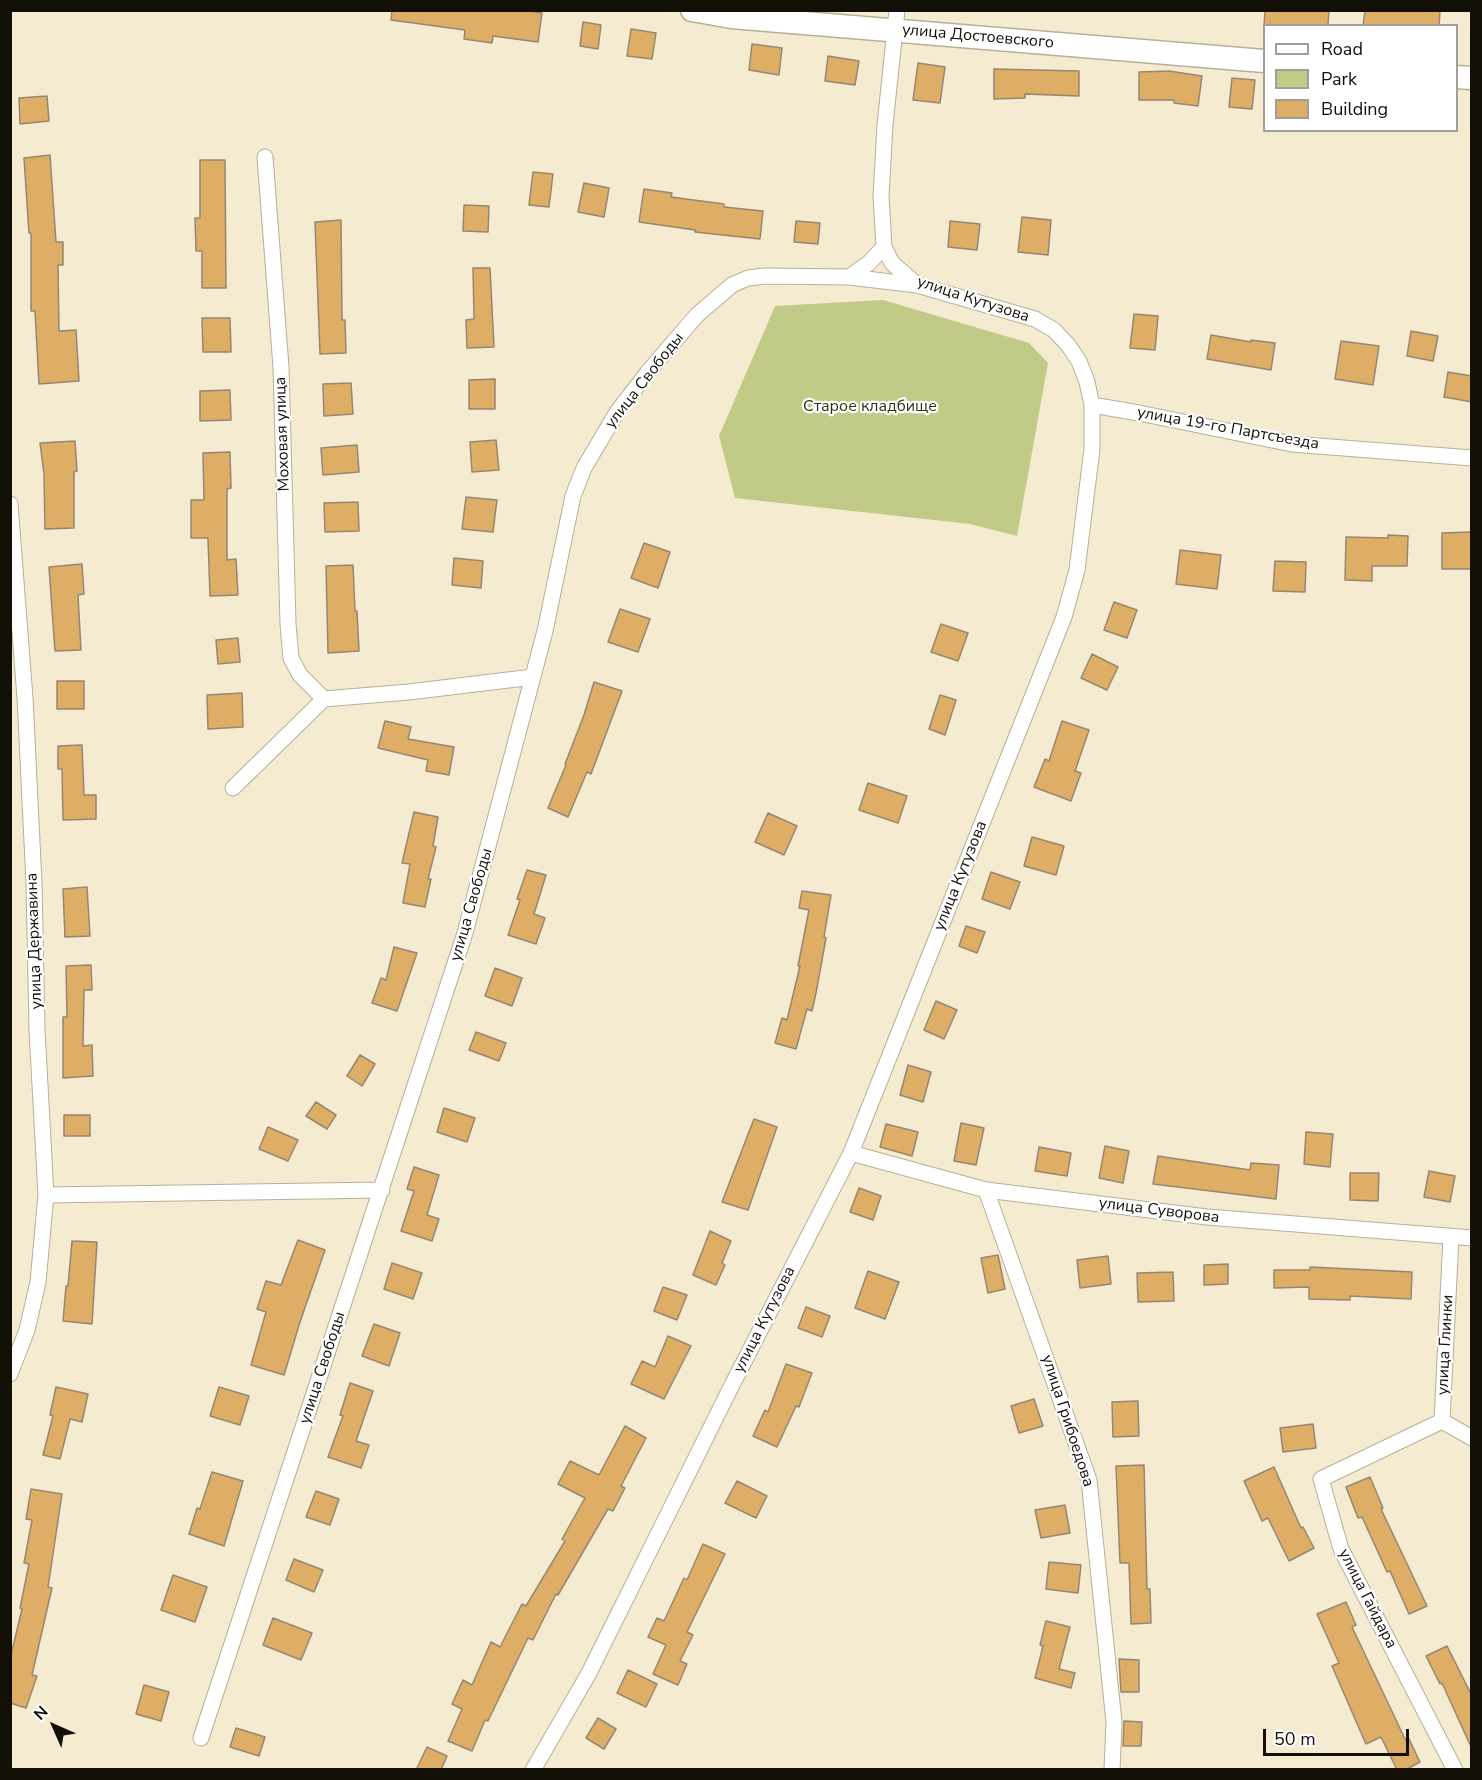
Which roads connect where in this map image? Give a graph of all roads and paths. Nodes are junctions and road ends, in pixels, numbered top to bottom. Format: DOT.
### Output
graph roads {
  1 [pos="692,10"];
  2 [pos="896,20"];
  3 [pos="1263,61"];
  4 [pos="265,157"];
  5 [pos="884,248"];
  6 [pos="849,277"];
  7 [pos="917,285"];
  8 [pos="1092,405"];
  9 [pos="1472,458"];
  10 [pos="10,504"];
  11 [pos="533,677"];
  12 [pos="324,699"];
  13 [pos="233,788"];
  14 [pos="851,1154"];
  15 [pos="382,1190"];
  16 [pos="986,1190"];
  17 [pos="46,1195"];
  18 [pos="1451,1236"];
  19 [pos="1472,1238"];
  20 [pos="10,1374"];
  21 [pos="1442,1420"];
  22 [pos="1472,1438"];
  23 [pos="201,1738"];
  24 [pos="533,1770"];
  25 [pos="1112,1770"];
  26 [pos="1455,1770"];
  1 -- 2 [label="street, улица Достоевского"];
  2 -- 3 [label="street, улица Достоевского"];
  2 -- 5 [label="street"];
  4 -- 12 [label="street, Моховая улица"];
  5 -- 6 [label="street"];
  5 -- 7 [label="street, улица Кутузова"];
  6 -- 7 [label="street, улица Свободы"];
  6 -- 11 [label="street, улица Свободы"];
  7 -- 8 [label="street, улица Кутузова"];
  8 -- 9 [label="street, улица 19-го Партсъезда"];
  8 -- 14 [label="street, улица Кутузова"];
  10 -- 17 [label="street, улица Державина"];
  11 -- 12 [label="street"];
  11 -- 15 [label="street, улица Свободы"];
  12 -- 13 [label="street"];
  14 -- 16 [label="street, улица Суворова"];
  14 -- 24 [label="street, улица Кутузова"];
  15 -- 17 [label="street"];
  15 -- 23 [label="street, улица Свободы"];
  16 -- 18 [label="street, улица Суворова"];
  16 -- 25 [label="street, улица Грибоедова"];
  17 -- 20 [label="street, улица Державина"];
  18 -- 19 [label="street, улица Суворова"];
  18 -- 21 [label="street, улица Глинки"];
  21 -- 22 [label="street"];
  21 -- 26 [label="street, улица Гайдара"];
}
